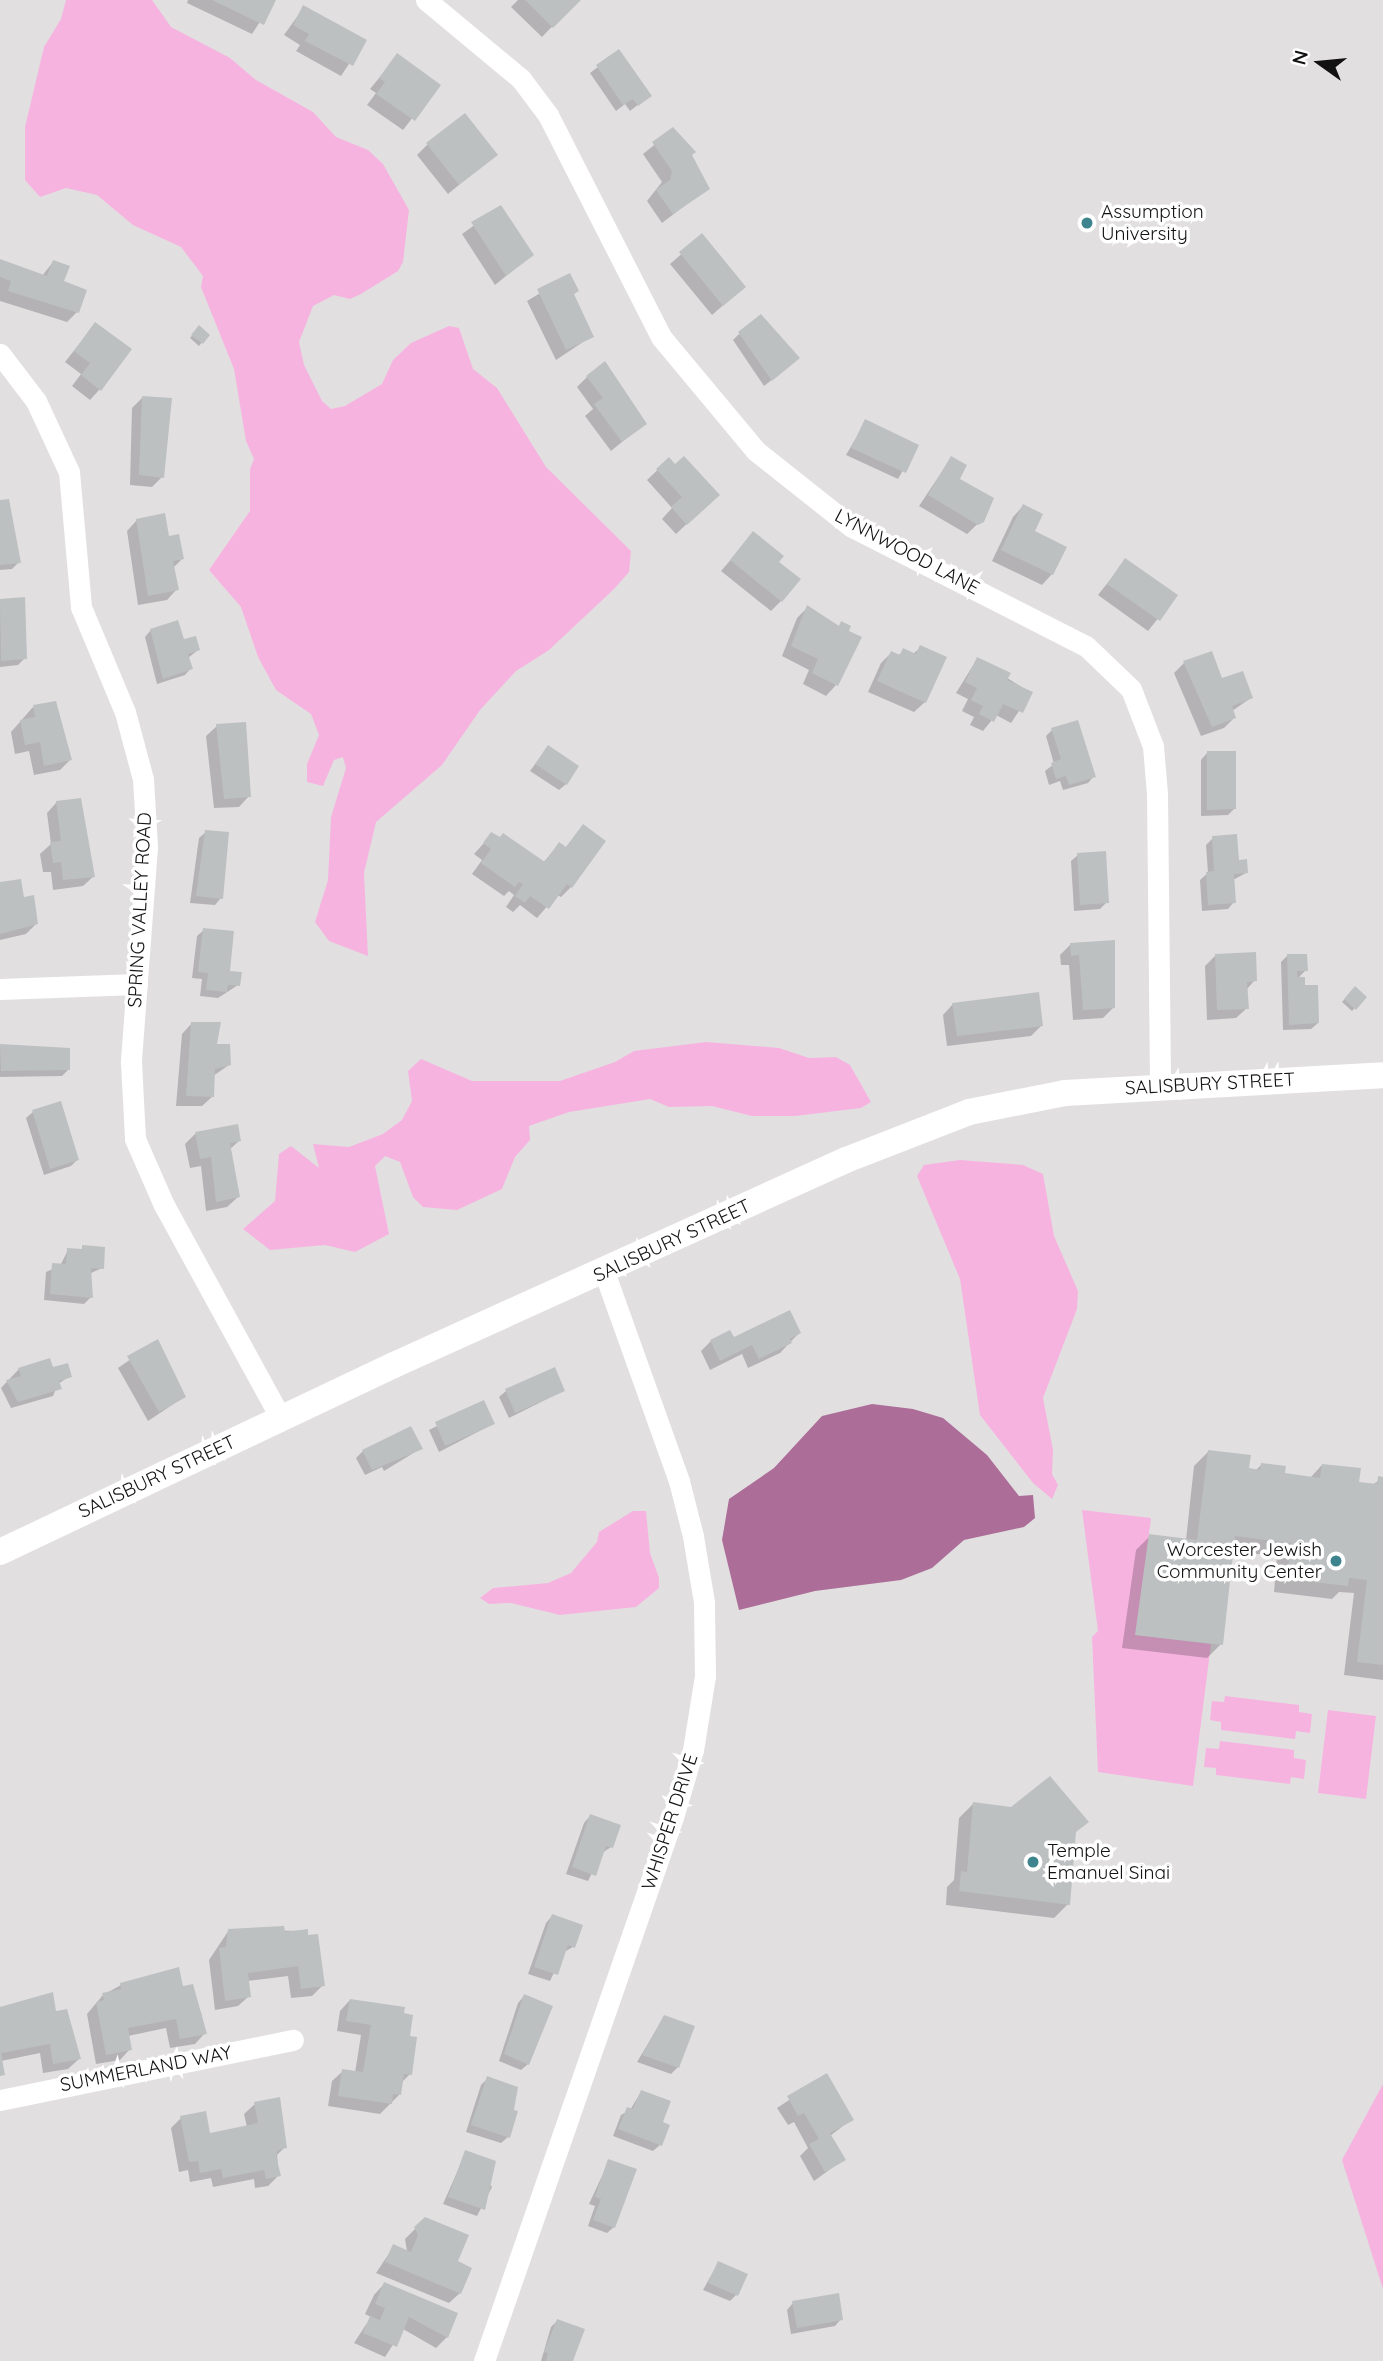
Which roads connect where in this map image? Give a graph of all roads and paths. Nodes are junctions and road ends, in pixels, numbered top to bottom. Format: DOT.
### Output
graph roads {
  1 [pos="426,0"];
  2 [pos="0,354"];
  3 [pos="137,984"];
  4 [pos="0,989"];
  5 [pos="1383,1075"];
  6 [pos="1160,1085"];
  7 [pos="604,1272"];
  8 [pos="281,1419"];
  9 [pos="0,1552"];
  10 [pos="293,2040"];
  11 [pos="0,2100"];
  12 [pos="484,2361"];
  1 -- 6 [label="street, LYNNWOOD LANE"];
  2 -- 3 [label="street, SPRING VALLEY ROAD"];
  3 -- 4 [label="street"];
  3 -- 8 [label="street, SPRING VALLEY ROAD"];
  5 -- 6 [label="main road, SALISBURY STREET"];
  6 -- 7 [label="main road, SALISBURY STREET"];
  7 -- 8 [label="main road, SALISBURY STREET"];
  7 -- 12 [label="street, WHISPER DRIVE"];
  8 -- 9 [label="main road, SALISBURY STREET"];
  10 -- 11 [label="street, SUMMERLAND WAY"];
}
